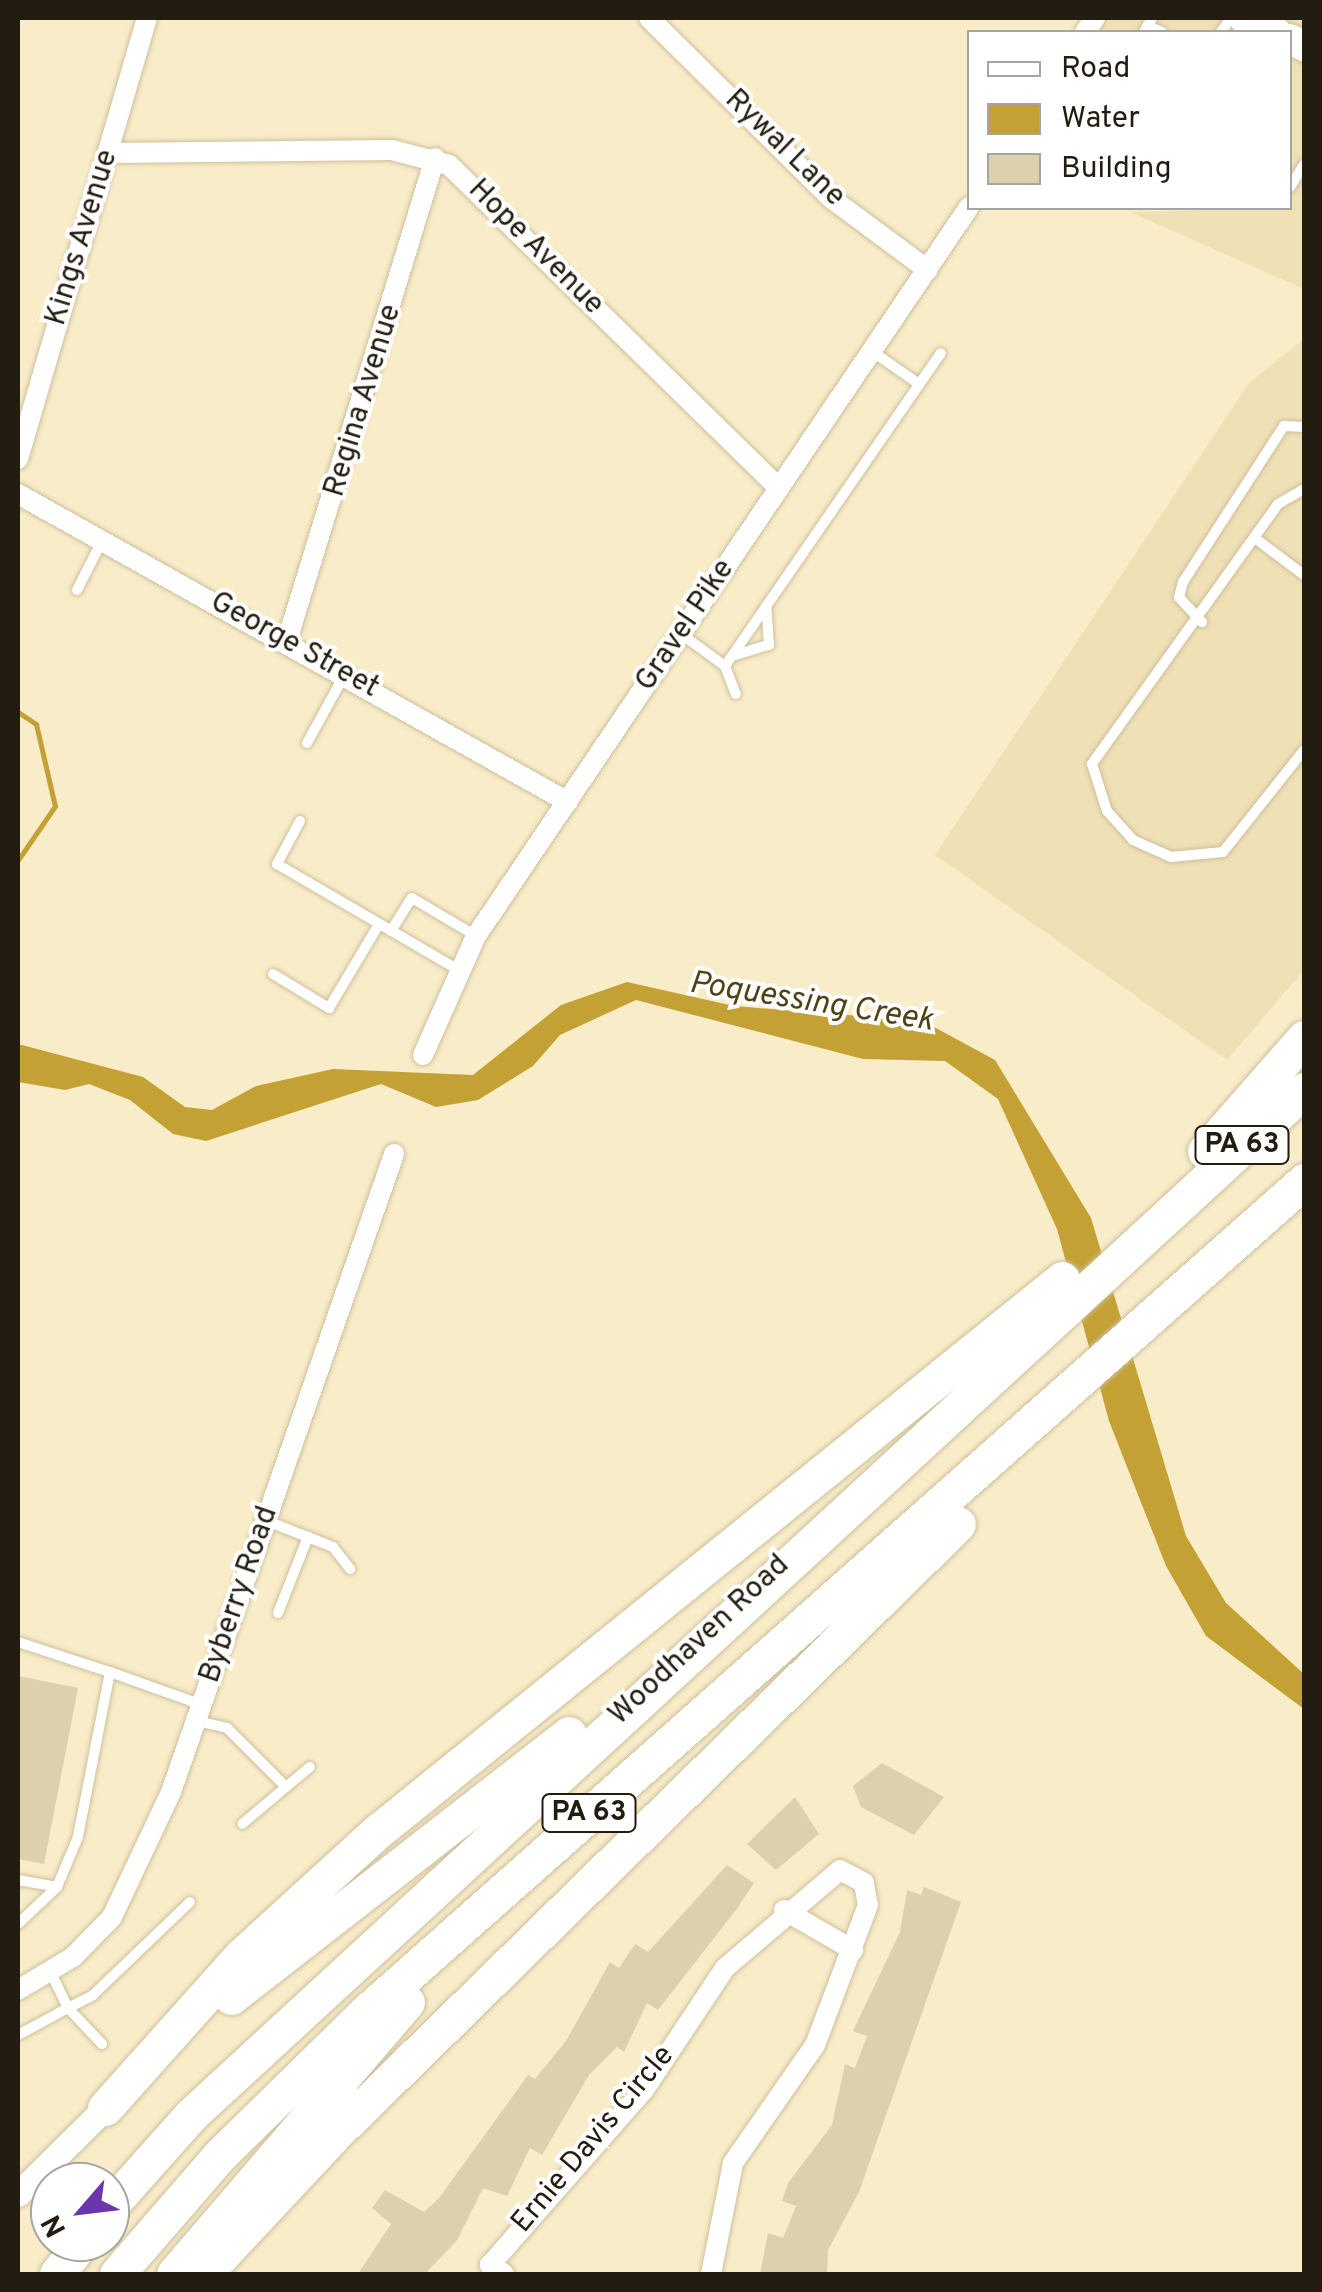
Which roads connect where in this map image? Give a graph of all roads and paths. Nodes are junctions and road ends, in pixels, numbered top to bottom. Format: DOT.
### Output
graph roads {
  1 [pos="147,18"];
  2 [pos="649,18"];
  3 [pos="1244,18"];
  4 [pos="1273,30"];
  5 [pos="108,153"];
  6 [pos="435,158"];
  7 [pos="968,210"];
  8 [pos="928,270"];
  9 [pos="873,352"];
  10 [pos="941,353"];
  11 [pos="920,384"];
  12 [pos="1304,427"];
  13 [pos="18,459"];
  14 [pos="779,488"];
  15 [pos="1304,489"];
  16 [pos="18,494"];
  17 [pos="1258,534"];
  18 [pos="102,541"];
  19 [pos="1304,574"];
  20 [pos="77,590"];
  21 [pos="766,606"];
  22 [pos="1202,622"];
  23 [pos="681,634"];
  24 [pos="288,642"];
  25 [pos="729,661"];
  26 [pos="346,674"];
  27 [pos="736,694"];
  28 [pos="307,743"];
  29 [pos="1304,750"];
  30 [pos="568,802"];
  31 [pos="300,821"];
  32 [pos="379,924"];
  33 [pos="391,931"];
  34 [pos="476,936"];
  35 [pos="455,968"];
  36 [pos="273,974"];
  37 [pos="1304,1038"];
  38 [pos="423,1056"];
  39 [pos="1304,1062"];
  40 [pos="1304,1090"];
  41 [pos="394,1154"];
  42 [pos="1304,1184"];
  43 [pos="1179,1200"];
  44 [pos="1304,1202"];
  45 [pos="1107,1254"];
  46 [pos="1061,1295"];
  47 [pos="1139,1346"];
  48 [pos="1092,1390"];
  49 [pos="266,1521"];
  50 [pos="308,1537"];
  51 [pos="350,1569"];
  52 [pos="770,1576"];
  53 [pos="278,1613"];
  54 [pos="18,1642"];
  55 [pos="110,1672"];
  56 [pos="200,1713"];
  57 [pos="310,1767"];
  58 [pos="286,1787"];
  59 [pos="242,1824"];
  60 [pos="549,1848"];
  61 [pos="18,1880"];
  62 [pos="56,1887"];
  63 [pos="190,1902"];
  64 [pos="784,1910"];
  65 [pos="18,1924"];
  66 [pos="853,1950"];
  67 [pos="50,1970"];
  68 [pos="18,1990"];
  69 [pos="68,2008"];
  70 [pos="18,2036"];
  71 [pos="102,2044"];
  72 [pos="104,2108"];
  73 [pos="130,2184"];
  74 [pos="18,2194"];
  75 [pos="492,2271"];
  76 [pos="117,2274"];
  77 [pos="174,2274"];
  78 [pos="204,2274"];
  79 [pos="712,2274"];
  1 -- 5 [label="street, Kings Avenue"];
  2 -- 8 [label="street, Rywal Lane"];
  3 -- 4 [label="main road"];
  5 -- 6 [label="street, Hope Avenue"];
  5 -- 13 [label="street, Kings Avenue"];
  6 -- 14 [label="street, Hope Avenue"];
  6 -- 24 [label="street, Regina Avenue"];
  7 -- 8 [label="street, Gravel Pike"];
  8 -- 9 [label="street, Gravel Pike"];
  9 -- 11 [label="lane"];
  9 -- 14 [label="street, Gravel Pike"];
  10 -- 11 [label="lane"];
  11 -- 21 [label="lane"];
  12 -- 22 [label="lane"];
  14 -- 23 [label="street, Gravel Pike"];
  15 -- 17 [label="lane"];
  16 -- 18 [label="street, George Street"];
  17 -- 19 [label="lane"];
  17 -- 22 [label="lane"];
  18 -- 20 [label="lane"];
  18 -- 24 [label="street, George Street"];
  21 -- 25 [label="lane"];
  21 -- 25 [label="lane"];
  22 -- 29 [label="lane"];
  23 -- 25 [label="lane"];
  23 -- 30 [label="street, Gravel Pike"];
  24 -- 26 [label="street, George Street"];
  25 -- 27 [label="lane"];
  26 -- 28 [label="lane"];
  26 -- 30 [label="street, George Street"];
  30 -- 34 [label="street, Gravel Pike"];
  31 -- 32 [label="lane"];
  32 -- 33 [label="lane"];
  32 -- 36 [label="lane"];
  33 -- 34 [label="lane"];
  33 -- 35 [label="lane"];
  34 -- 35 [label="street, Gravel Pike"];
  35 -- 38 [label="street, Gravel Pike"];
  37 -- 45 [label="highway"];
  39 -- 43 [label="highway"];
  40 -- 43 [label="highway, Woodhaven Road / PA 63"];
  41 -- 49 [label="street, Byberry Road"];
  42 -- 47 [label="highway, Woodhaven Road / PA 63"];
  43 -- 45 [label="highway, Woodhaven Road / PA 63"];
  44 -- 47 [label="highway"];
  45 -- 46 [label="highway, Woodhaven Road / PA 63"];
  46 -- 52 [label="highway, Woodhaven Road / PA 63"];
  46 -- 72 [label="highway"];
  47 -- 48 [label="highway, Woodhaven Road / PA 63"];
  48 -- 60 [label="highway, Woodhaven Road / PA 63"];
  48 -- 78 [label="highway"];
  49 -- 50 [label="lane"];
  49 -- 56 [label="street, Byberry Road"];
  50 -- 51 [label="lane"];
  50 -- 53 [label="lane"];
  52 -- 72 [label="highway"];
  52 -- 73 [label="highway, Woodhaven Road / PA 63"];
  54 -- 55 [label="lane"];
  55 -- 56 [label="lane"];
  55 -- 62 [label="lane"];
  56 -- 58 [label="lane"];
  56 -- 67 [label="street, Byberry Road"];
  57 -- 58 [label="lane"];
  58 -- 59 [label="lane"];
  60 -- 76 [label="highway, Woodhaven Road / PA 63"];
  60 -- 77 [label="highway"];
  61 -- 62 [label="lane"];
  62 -- 65 [label="lane"];
  63 -- 69 [label="lane"];
  64 -- 66 [label="street"];
  64 -- 66 [label="street, Ernie Davis Circle"];
  64 -- 75 [label="street, Ernie Davis Circle"];
  66 -- 79 [label="street, Ernie Davis Circle"];
  67 -- 68 [label="street, Byberry Road"];
  67 -- 69 [label="lane"];
  69 -- 70 [label="lane"];
  69 -- 71 [label="lane"];
  72 -- 74 [label="street"];
}
